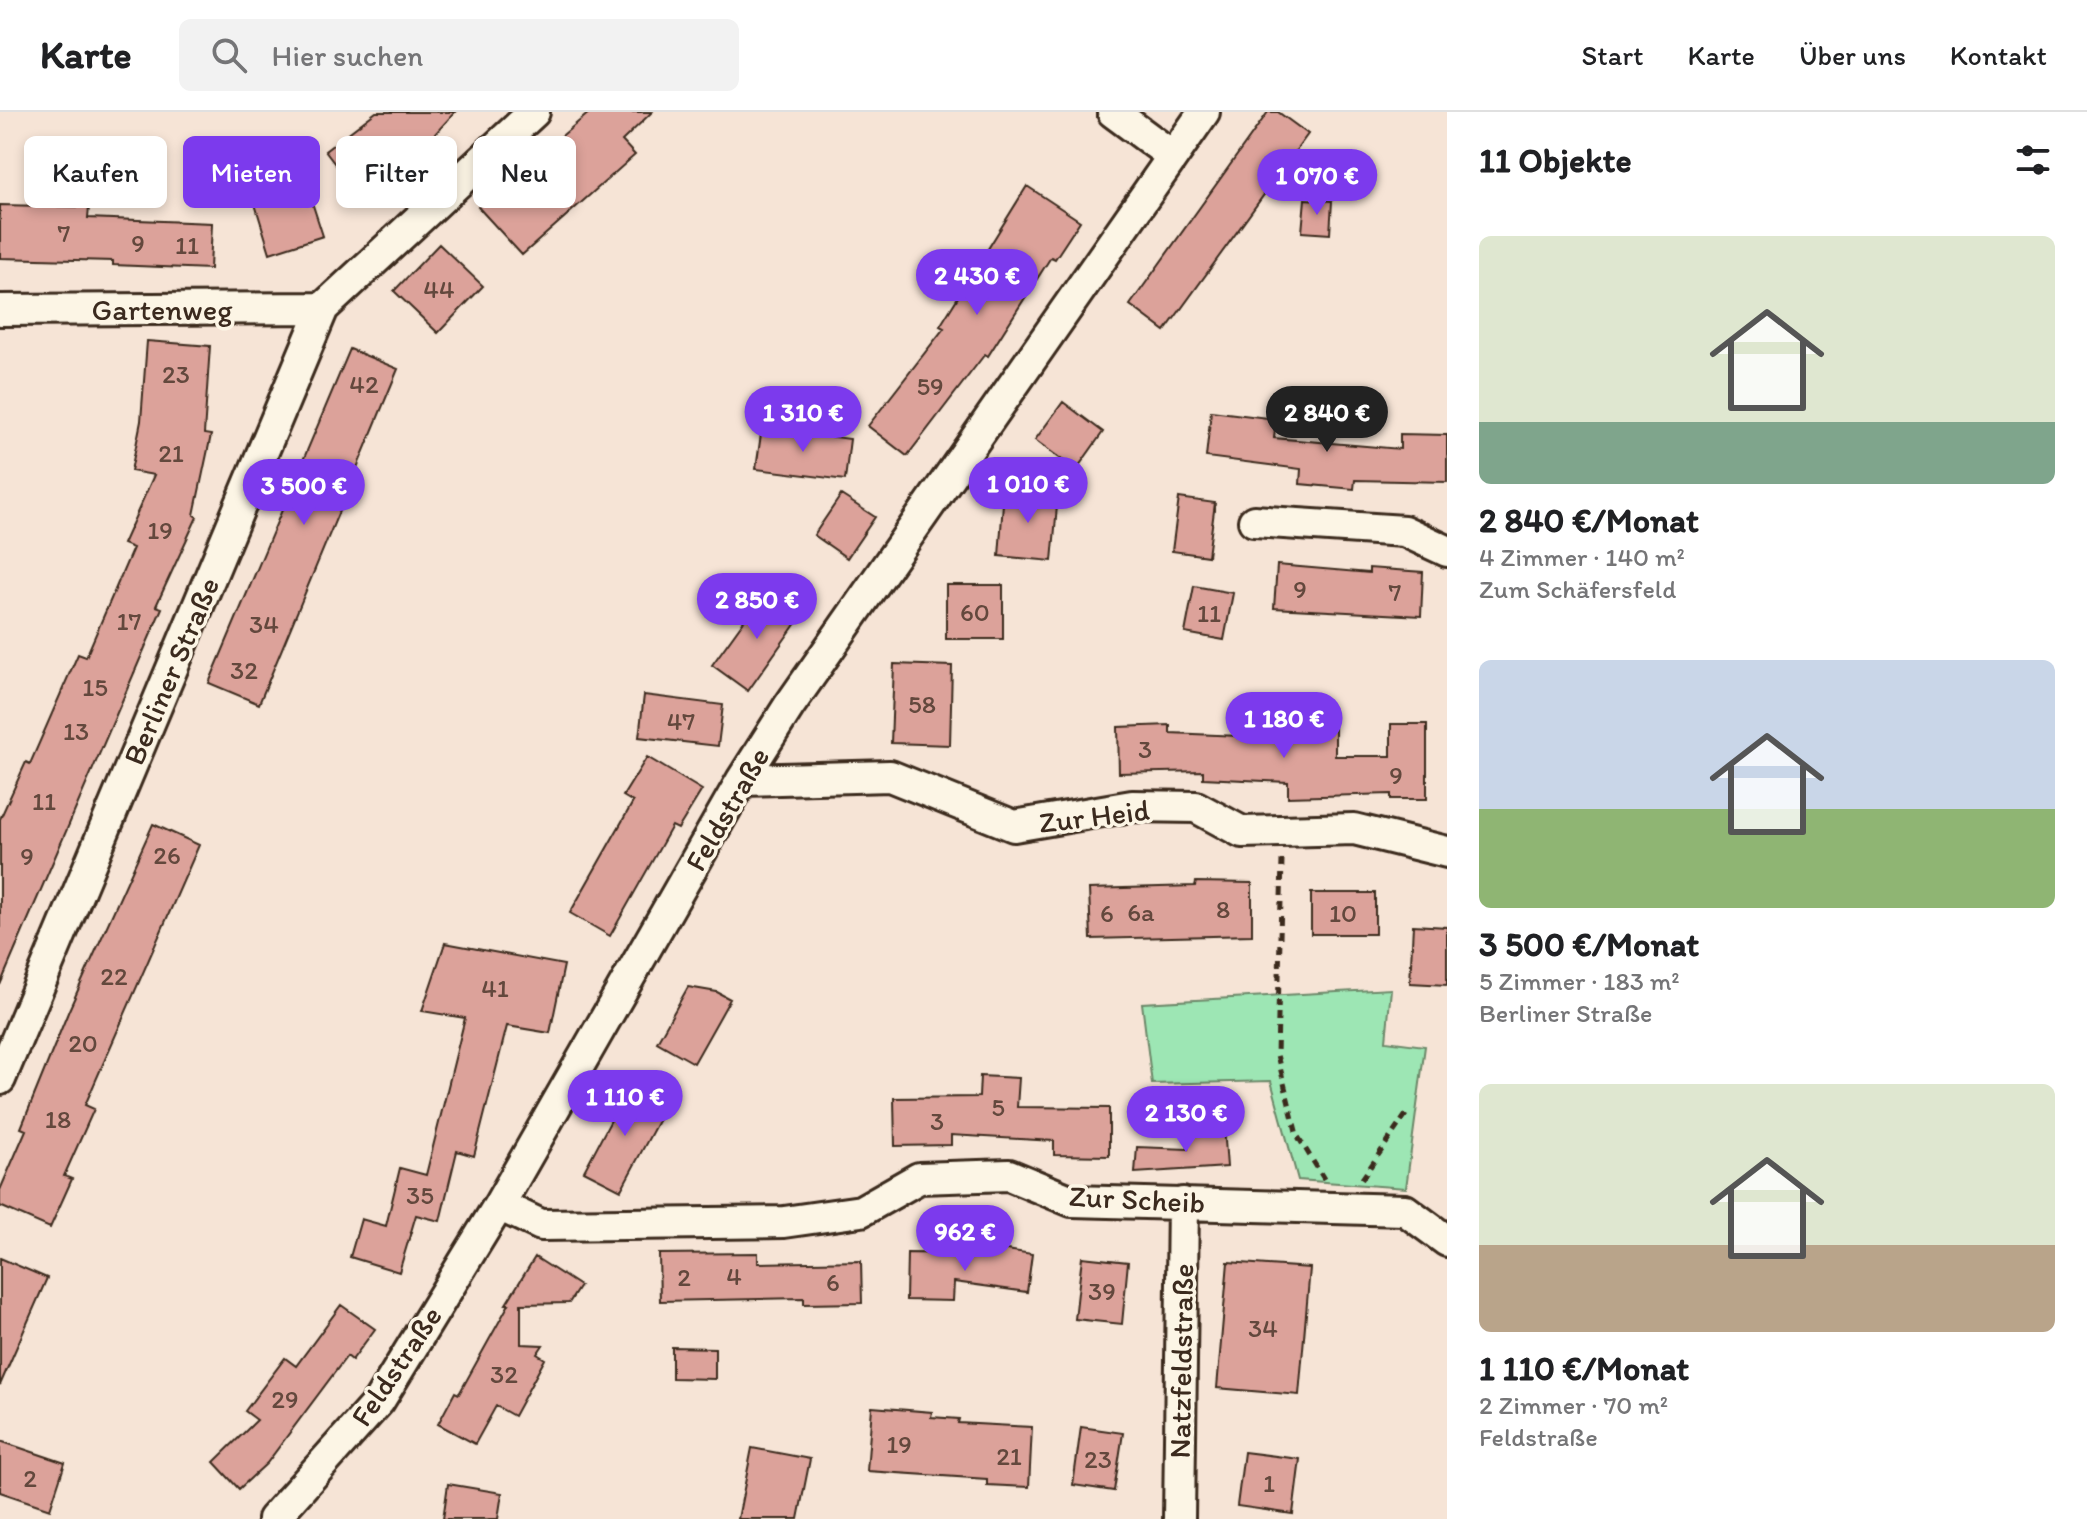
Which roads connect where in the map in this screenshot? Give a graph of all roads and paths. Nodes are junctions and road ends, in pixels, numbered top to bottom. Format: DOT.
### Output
graph roads {
  1 [pos="534,112"];
  2 [pos="1113,112"];
  3 [pos="1204,112"];
  4 [pos="1171,155"];
  5 [pos="323,308"];
  6 [pos="0,310"];
  7 [pos="1254,521"];
  8 [pos="1447,551"];
  9 [pos="742,780"];
  10 [pos="1282,831"];
  11 [pos="1447,852"];
  12 [pos="0,1079"];
  13 [pos="1409,1110"];
  14 [pos="1183,1203"];
  15 [pos="499,1205"];
  16 [pos="1342,1208"];
  17 [pos="1447,1241"];
  18 [pos="273,1519"];
  19 [pos="1179,1519"];
  1 -- 5 [label="street, Berliner Straße"];
  2 -- 4 [label="street"];
  3 -- 4 [label="street, Feldstraße"];
  4 -- 9 [label="street, Feldstraße"];
  5 -- 6 [label="street, Gartenweg"];
  5 -- 12 [label="street, Berliner Straße"];
  7 -- 8 [label="street"];
  9 -- 10 [label="street, Zur Heid"];
  9 -- 15 [label="street, Feldstraße"];
  10 -- 11 [label="street, Zur Heid"];
  10 -- 16 [label="path"];
  13 -- 16 [label="path"];
  14 -- 15 [label="street, Zur Scheib"];
  14 -- 16 [label="street, Zur Scheib"];
  14 -- 19 [label="street, Natzfeldstraße"];
  15 -- 18 [label="street, Feldstraße"];
  16 -- 17 [label="street, Zur Scheib"];
}
